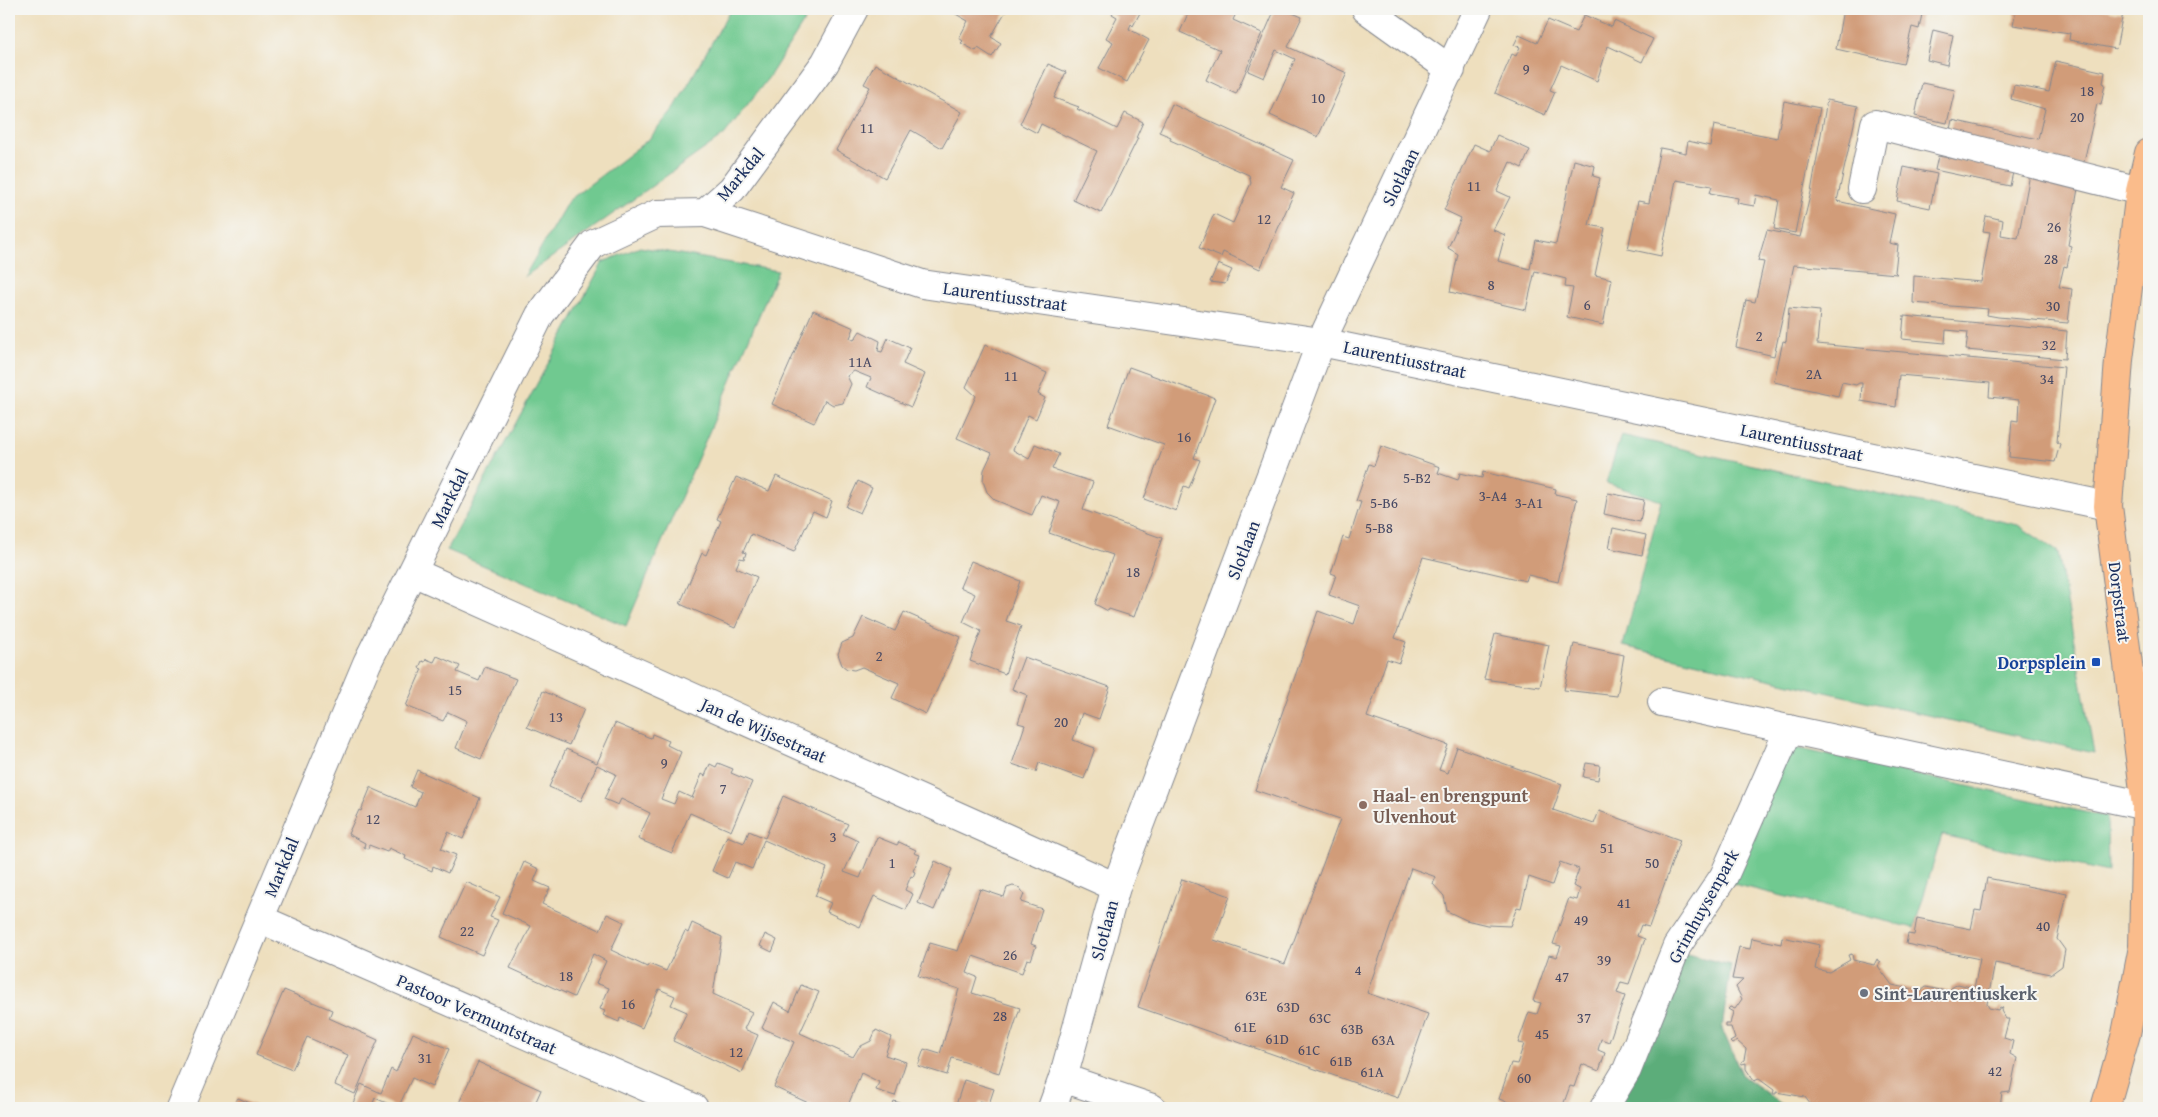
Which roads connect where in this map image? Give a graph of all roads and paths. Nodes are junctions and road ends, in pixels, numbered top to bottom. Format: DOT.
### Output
graph roads {
  1 [pos="854,9"];
  2 [pos="1366,9"];
  3 [pos="1478,9"];
  4 [pos="1451,70"];
  5 [pos="2149,153"];
  6 [pos="1862,189"];
  7 [pos="2140,191"];
  8 [pos="705,213"];
  9 [pos="1321,342"];
  10 [pos="2108,506"];
  11 [pos="413,572"];
  12 [pos="2140,682"];
  13 [pos="1662,702"];
  14 [pos="1789,730"];
  15 [pos="2146,806"];
  16 [pos="1116,887"];
  17 [pos="260,919"];
  18 [pos="1063,1078"];
  19 [pos="180,1108"];
  20 [pos="694,1108"];
  21 [pos="1052,1108"];
  22 [pos="1149,1108"];
  23 [pos="1604,1108"];
  24 [pos="2104,1108"];
  1 -- 8 [label="street, Markdal"];
  2 -- 4 [label="street"];
  3 -- 4 [label="street, Slotlaan"];
  4 -- 9 [label="street, Slotlaan"];
  5 -- 7 [label="main road, Dorpstraat"];
  6 -- 7 [label="street"];
  7 -- 10 [label="main road, Dorpstraat"];
  8 -- 9 [label="street, Laurentiusstraat"];
  8 -- 11 [label="street, Markdal"];
  9 -- 10 [label="street, Laurentiusstraat"];
  9 -- 16 [label="street, Slotlaan"];
  10 -- 12 [label="main road, Dorpstraat"];
  11 -- 16 [label="street, Jan de Wijsestraat"];
  11 -- 17 [label="street, Markdal"];
  12 -- 15 [label="main road, Dorpstraat"];
  13 -- 14 [label="street"];
  14 -- 15 [label="street"];
  14 -- 23 [label="street, Grimhuysenpark"];
  15 -- 24 [label="main road, Dorpstraat"];
  16 -- 18 [label="street, Slotlaan"];
  17 -- 19 [label="street, Markdal"];
  17 -- 20 [label="street, Pastoor Vermuntstraat"];
  18 -- 21 [label="street, Slotlaan"];
  18 -- 22 [label="street"];
}
